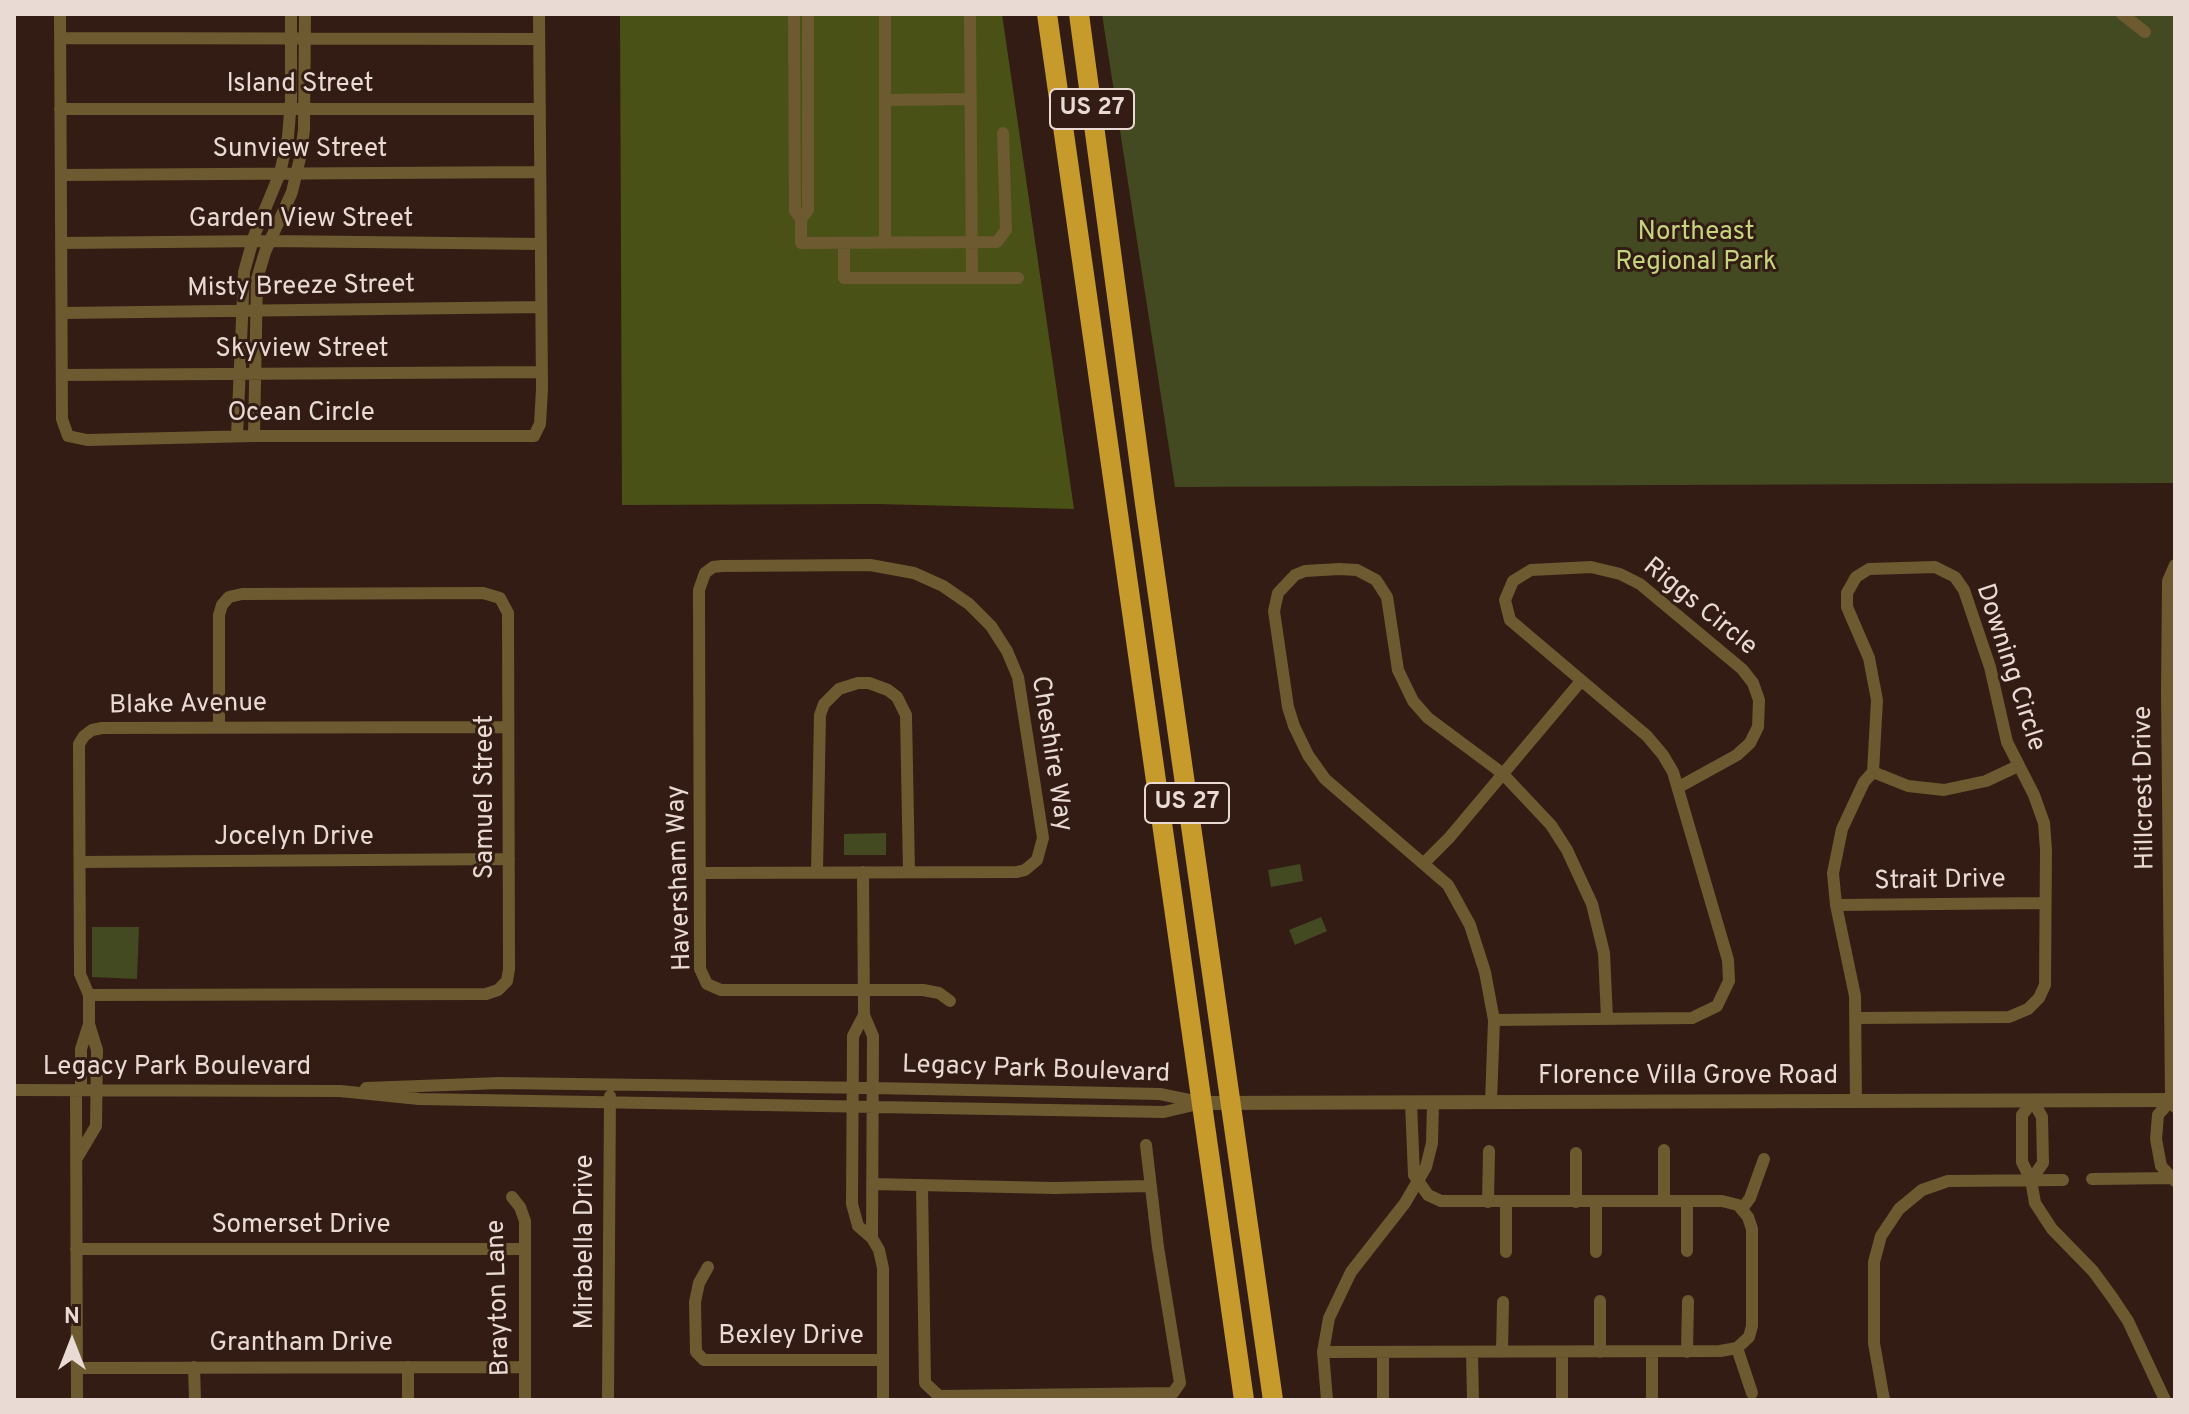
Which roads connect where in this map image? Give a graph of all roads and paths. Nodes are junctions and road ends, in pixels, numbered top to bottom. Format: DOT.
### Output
graph roads {
  1 [pos="60,14"];
  2 [pos="291,14"];
  3 [pos="305,14"];
  4 [pos="539,14"];
  5 [pos="794,14"];
  6 [pos="808,14"];
  7 [pos="885,14"];
  8 [pos="970,14"];
  9 [pos="1047,14"];
  10 [pos="1068,14"];
  11 [pos="1079,14"];
  12 [pos="2122,14"];
  13 [pos="2145,32"];
  14 [pos="298,37"];
  15 [pos="60,38"];
  16 [pos="539,39"];
  17 [pos="971,99"];
  18 [pos="885,100"];
  19 [pos="297,107"];
  20 [pos="60,109"];
  21 [pos="540,109"];
  22 [pos="1095,132"];
  23 [pos="1003,133"];
  24 [pos="801,139"];
  25 [pos="297,172"];
  26 [pos="540,172"];
  27 [pos="280,173"];
  28 [pos="61,175"];
  29 [pos="270,241"];
  30 [pos="252,242"];
  31 [pos="971,242"];
  32 [pos="61,243"];
  33 [pos="844,243"];
  34 [pos="885,243"];
  35 [pos="541,244"];
  36 [pos="972,278"];
  37 [pos="1018,278"];
  38 [pos="541,307"];
  39 [pos="248,310"];
  40 [pos="62,313"];
  41 [pos="1094,339"];
  42 [pos="542,372"];
  43 [pos="239,373"];
  44 [pos="254,373"];
  45 [pos="62,375"];
  46 [pos="237,436"];
  47 [pos="254,436"];
  48 [pos="1148,525"];
  49 [pos="2175,565"];
  50 [pos="705,573"];
  51 [pos="1581,681"];
  52 [pos="219,727"];
  53 [pos="508,727"];
  54 [pos="2018,766"];
  55 [pos="1873,772"];
  56 [pos="1502,773"];
  57 [pos="1679,787"];
  58 [pos="509,859"];
  59 [pos="80,862"];
  60 [pos="1424,863"];
  61 [pos="817,872"];
  62 [pos="863,872"];
  63 [pos="909,872"];
  64 [pos="701,873"];
  65 [pos="2173,895"];
  66 [pos="2044,903"];
  67 [pos="1836,905"];
  68 [pos="864,990"];
  69 [pos="89,995"];
  70 [pos="950,1001"];
  71 [pos="2173,1012"];
  72 [pos="864,1015"];
  73 [pos="1607,1018"];
  74 [pos="1856,1018"];
  75 [pos="1494,1020"];
  76 [pos="89,1024"];
  77 [pos="610,1084"];
  78 [pos="853,1088"];
  79 [pos="874,1088"];
  80 [pos="14,1090"];
  81 [pos="78,1090"];
  82 [pos="97,1091"];
  83 [pos="340,1091"];
  84 [pos="609,1101"];
  85 [pos="2033,1101"];
  86 [pos="1491,1102"];
  87 [pos="1856,1102"];
  88 [pos="2174,1102"];
  89 [pos="1202,1103"];
  90 [pos="1230,1103"];
  91 [pos="1411,1103"];
  92 [pos="1433,1103"];
  93 [pos="853,1106"];
  94 [pos="873,1106"];
  95 [pos="1146,1145"];
  96 [pos="1664,1150"];
  97 [pos="1489,1151"];
  98 [pos="1576,1153"];
  99 [pos="1764,1159"];
  100 [pos="76,1161"];
  101 [pos="2174,1177"];
  102 [pos="2092,1179"];
  103 [pos="2031,1180"];
  104 [pos="2063,1180"];
  105 [pos="1416,1181"];
  106 [pos="872,1184"];
  107 [pos="922,1185"];
  108 [pos="1151,1186"];
  109 [pos="512,1197"];
  110 [pos="1664,1201"];
  111 [pos="1687,1201"];
  112 [pos="1488,1202"];
  113 [pos="1506,1202"];
  114 [pos="1576,1202"];
  115 [pos="1596,1202"];
  116 [pos="1742,1209"];
  117 [pos="872,1238"];
  118 [pos="76,1249"];
  119 [pos="525,1249"];
  120 [pos="1687,1251"];
  121 [pos="1506,1252"];
  122 [pos="1596,1252"];
  123 [pos="708,1267"];
  124 [pos="1600,1301"];
  125 [pos="1688,1301"];
  126 [pos="1503,1302"];
  127 [pos="1737,1348"];
  128 [pos="1323,1352"];
  129 [pos="1383,1352"];
  130 [pos="1472,1352"];
  131 [pos="1502,1352"];
  132 [pos="1562,1352"];
  133 [pos="1600,1352"];
  134 [pos="1652,1352"];
  135 [pos="1687,1352"];
  136 [pos="883,1360"];
  137 [pos="194,1367"];
  138 [pos="408,1367"];
  139 [pos="525,1367"];
  140 [pos="77,1368"];
  141 [pos="1752,1393"];
  142 [pos="77,1400"];
  143 [pos="195,1400"];
  144 [pos="408,1400"];
  145 [pos="525,1400"];
  146 [pos="608,1400"];
  147 [pos="883,1400"];
  148 [pos="1244,1400"];
  149 [pos="1273,1400"];
  150 [pos="1327,1400"];
  151 [pos="1383,1400"];
  152 [pos="1473,1400"];
  153 [pos="1562,1400"];
  154 [pos="1652,1400"];
  155 [pos="1884,1400"];
  156 [pos="2165,1400"];
  1 -- 15 [label="street, Ocean Circle"];
  2 -- 14 [label="street"];
  3 -- 14 [label="street"];
  4 -- 16 [label="street, Ocean Circle"];
  5 -- 24 [label="street"];
  6 -- 24 [label="street"];
  7 -- 18 [label="street"];
  8 -- 17 [label="street"];
  9 -- 41 [label="highway, US 27"];
  10 -- 22 [label="highway"];
  11 -- 22 [label="highway, US 27"];
  12 -- 13 [label="street"];
  14 -- 15 [label="street"];
  14 -- 16 [label="street"];
  14 -- 19 [label="street"];
  15 -- 20 [label="street, Ocean Circle"];
  16 -- 21 [label="street, Ocean Circle"];
  17 -- 18 [label="street"];
  17 -- 31 [label="street"];
  18 -- 34 [label="street"];
  19 -- 20 [label="street, Island Street"];
  19 -- 21 [label="street, Island Street"];
  19 -- 25 [label="street"];
  19 -- 27 [label="street"];
  20 -- 28 [label="street, Ocean Circle"];
  21 -- 26 [label="street, Ocean Circle"];
  22 -- 48 [label="highway, US 27"];
  23 -- 31 [label="street"];
  24 -- 33 [label="street"];
  25 -- 26 [label="street, Sunview Street"];
  25 -- 27 [label="street, Sunview Street"];
  25 -- 29 [label="street"];
  26 -- 35 [label="street, Ocean Circle"];
  27 -- 28 [label="street, Sunview Street"];
  27 -- 30 [label="street"];
  28 -- 32 [label="street, Ocean Circle"];
  29 -- 30 [label="street, Garden View Street"];
  29 -- 35 [label="street, Garden View Street"];
  29 -- 39 [label="street"];
  30 -- 32 [label="street, Garden View Street"];
  30 -- 39 [label="street"];
  31 -- 34 [label="street"];
  31 -- 36 [label="street"];
  32 -- 40 [label="street, Ocean Circle"];
  33 -- 34 [label="street"];
  33 -- 36 [label="street"];
  35 -- 38 [label="street, Ocean Circle"];
  36 -- 37 [label="street"];
  38 -- 39 [label="street, Misty Breeze Street"];
  38 -- 42 [label="street, Ocean Circle"];
  39 -- 40 [label="street, Misty Breeze Street"];
  39 -- 43 [label="street"];
  39 -- 44 [label="street"];
  40 -- 45 [label="street, Ocean Circle"];
  41 -- 48 [label="highway"];
  41 -- 89 [label="highway, US 27"];
  42 -- 44 [label="street, Skyview Street"];
  42 -- 47 [label="street, Ocean Circle"];
  43 -- 44 [label="street, Skyview Street"];
  43 -- 45 [label="street, Skyview Street"];
  43 -- 46 [label="street"];
  44 -- 47 [label="street"];
  45 -- 46 [label="street, Ocean Circle"];
  46 -- 47 [label="street, Ocean Circle"];
  48 -- 90 [label="highway, US 27"];
  49 -- 65 [label="street, Hillcrest Drive"];
  50 -- 63 [label="street, Cheshire Way"];
  50 -- 64 [label="street, Haversham Way"];
  51 -- 56 [label="street"];
  51 -- 57 [label="street, Riggs Circle"];
  51 -- 57 [label="street, Riggs Circle"];
  52 -- 53 [label="street, Blake Avenue"];
  52 -- 53 [label="street, Samuel Street"];
  52 -- 59 [label="street, Blake Avenue"];
  53 -- 58 [label="street, Samuel Street"];
  54 -- 55 [label="street"];
  54 -- 55 [label="street, Downing Circle"];
  54 -- 66 [label="street, Downing Circle"];
  55 -- 67 [label="street, Downing Circle"];
  56 -- 60 [label="street"];
  56 -- 60 [label="street"];
  56 -- 73 [label="street"];
  57 -- 73 [label="street, Riggs Circle"];
  58 -- 59 [label="street, Jocelyn Drive"];
  58 -- 69 [label="street, Samuel Street"];
  59 -- 69 [label="street, Blake Avenue"];
  60 -- 75 [label="street"];
  61 -- 62 [label="street, Cheshire Way"];
  61 -- 63 [label="street"];
  61 -- 64 [label="street, Cheshire Way"];
  62 -- 63 [label="street, Cheshire Way"];
  62 -- 68 [label="street"];
  64 -- 68 [label="street, Haversham Way"];
  65 -- 71 [label="street, Hillcrest Drive"];
  66 -- 67 [label="street, Strait Drive"];
  66 -- 74 [label="street, Downing Circle"];
  67 -- 74 [label="street, Downing Circle"];
  68 -- 70 [label="street, Haversham Way"];
  68 -- 72 [label="street"];
  69 -- 76 [label="street, Blake Avenue"];
  71 -- 88 [label="street, Hillcrest Drive"];
  72 -- 78 [label="street"];
  72 -- 79 [label="street"];
  73 -- 75 [label="street, Riggs Circle"];
  74 -- 87 [label="street, Downing Circle"];
  75 -- 86 [label="street"];
  76 -- 81 [label="street"];
  76 -- 82 [label="street"];
  77 -- 78 [label="street, Legacy Park Boulevard"];
  77 -- 83 [label="street, Legacy Park Boulevard"];
  77 -- 84 [label="street, Mirabella Drive"];
  78 -- 79 [label="street, Legacy Park Boulevard"];
  78 -- 93 [label="street"];
  79 -- 89 [label="street, Legacy Park Boulevard"];
  79 -- 94 [label="street"];
  80 -- 81 [label="street, Legacy Park Boulevard"];
  81 -- 82 [label="street, Legacy Park Boulevard"];
  81 -- 100 [label="street"];
  82 -- 83 [label="street, Legacy Park Boulevard"];
  82 -- 100 [label="street"];
  83 -- 84 [label="street, Legacy Park Boulevard"];
  84 -- 93 [label="street, Legacy Park Boulevard"];
  84 -- 146 [label="street, Mirabella Drive"];
  85 -- 87 [label="street, Florence Villa Grove Road"];
  85 -- 88 [label="street, Florence Villa Grove Road"];
  85 -- 103 [label="street"];
  85 -- 103 [label="street"];
  86 -- 87 [label="street, Florence Villa Grove Road"];
  86 -- 92 [label="street, Florence Villa Grove Road"];
  88 -- 101 [label="street"];
  89 -- 90 [label="street, Florence Villa Grove Road"];
  89 -- 94 [label="street, Legacy Park Boulevard"];
  89 -- 148 [label="highway, US 27"];
  90 -- 91 [label="street, Florence Villa Grove Road"];
  90 -- 149 [label="highway, US 27"];
  91 -- 92 [label="street, Florence Villa Grove Road"];
  91 -- 105 [label="street"];
  92 -- 105 [label="street"];
  93 -- 94 [label="street, Legacy Park Boulevard"];
  93 -- 117 [label="street"];
  94 -- 106 [label="street"];
  95 -- 108 [label="street"];
  96 -- 110 [label="street"];
  97 -- 112 [label="street"];
  98 -- 114 [label="street"];
  99 -- 116 [label="street"];
  100 -- 118 [label="street"];
  101 -- 102 [label="street"];
  103 -- 104 [label="street"];
  103 -- 155 [label="street"];
  103 -- 156 [label="street"];
  105 -- 112 [label="street"];
  105 -- 128 [label="street"];
  106 -- 107 [label="street"];
  106 -- 117 [label="street"];
  107 -- 108 [label="street"];
  107 -- 108 [label="street"];
  109 -- 119 [label="street, Brayton Lane"];
  110 -- 111 [label="street"];
  110 -- 115 [label="street"];
  111 -- 116 [label="street"];
  111 -- 120 [label="street"];
  112 -- 113 [label="street"];
  113 -- 114 [label="street"];
  113 -- 121 [label="street"];
  114 -- 115 [label="street"];
  115 -- 122 [label="street"];
  116 -- 127 [label="street"];
  117 -- 136 [label="street"];
  118 -- 119 [label="street, Somerset Drive"];
  118 -- 140 [label="street"];
  119 -- 139 [label="street, Brayton Lane"];
  123 -- 136 [label="street, Bexley Drive"];
  124 -- 133 [label="street"];
  125 -- 135 [label="street"];
  126 -- 131 [label="street"];
  127 -- 135 [label="street"];
  127 -- 141 [label="street"];
  128 -- 129 [label="street"];
  128 -- 150 [label="street"];
  129 -- 130 [label="street"];
  129 -- 151 [label="street"];
  130 -- 131 [label="street"];
  130 -- 152 [label="street"];
  131 -- 132 [label="street"];
  132 -- 133 [label="street"];
  132 -- 153 [label="street"];
  133 -- 134 [label="street"];
  134 -- 135 [label="street"];
  134 -- 154 [label="street"];
  136 -- 147 [label="street"];
  137 -- 138 [label="street, Grantham Drive"];
  137 -- 140 [label="street, Grantham Drive"];
  137 -- 143 [label="street"];
  138 -- 139 [label="street, Grantham Drive"];
  138 -- 144 [label="street"];
  139 -- 145 [label="street, Brayton Lane"];
  140 -- 142 [label="street"];
}
